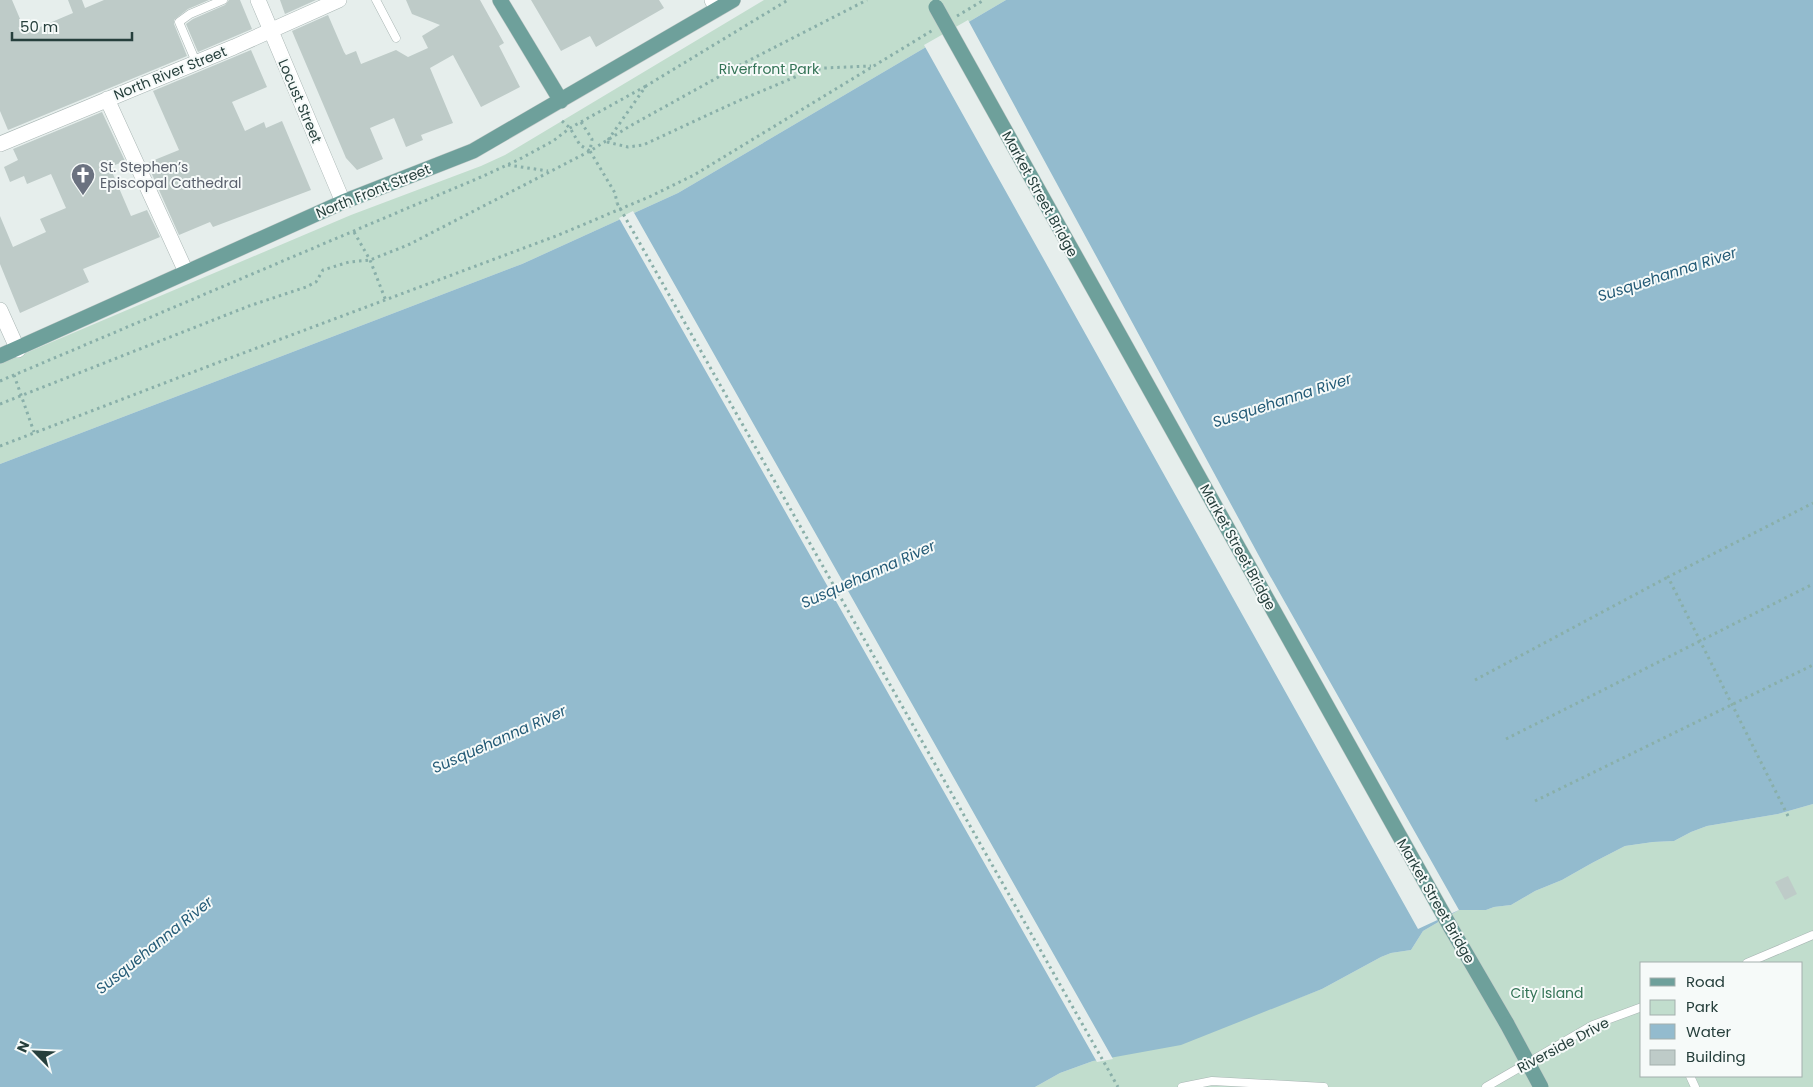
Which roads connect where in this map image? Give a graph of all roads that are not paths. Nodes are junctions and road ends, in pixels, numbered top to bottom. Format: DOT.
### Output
graph roads {
  1 [pos="223,0"];
  2 [pos="258,0"];
  3 [pos="339,0"];
  4 [pos="376,0"];
  5 [pos="500,0"];
  6 [pos="733,0"];
  7 [pos="715,4"];
  8 [pos="934,4"];
  9 [pos="271,31"];
  10 [pos="396,38"];
  11 [pos="196,62"];
  12 [pos="107,99"];
  13 [pos="561,101"];
  14 [pos="0,144"];
  15 [pos="343,202"];
  16 [pos="186,272"];
  17 [pos="0,310"];
  18 [pos="18,350"];
  19 [pos="0,356"];
  20 [pos="1813,935"];
  21 [pos="1749,962"];
  22 [pos="1640,1008"];
  23 [pos="1182,1087"];
  24 [pos="1324,1087"];
  25 [pos="1486,1087"];
  26 [pos="1541,1087"];
  1 -- 11 [label="lane"];
  2 -- 9 [label="street, Locust Street"];
  3 -- 9 [label="street, North River Street"];
  4 -- 10 [label="lane"];
  5 -- 13 [label="main road"];
  6 -- 7 [label="main road, North Front Street"];
  7 -- 13 [label="main road, North Front Street"];
  8 -- 26 [label="main road, Market Street Bridge, bridge"];
  9 -- 11 [label="street, North River Street"];
  9 -- 15 [label="street, Locust Street"];
  11 -- 12 [label="street, North River Street"];
  12 -- 14 [label="street, North River Street"];
  12 -- 16 [label="street"];
  13 -- 15 [label="main road, North Front Street"];
  15 -- 16 [label="main road, North Front Street"];
  16 -- 18 [label="main road, North Front Street"];
  17 -- 18 [label="street"];
  18 -- 19 [label="main road, North Front Street"];
  20 -- 21 [label="lane"];
  22 -- 25 [label="lane, Riverside Drive"];
  23 -- 24 [label="lane"];
}
